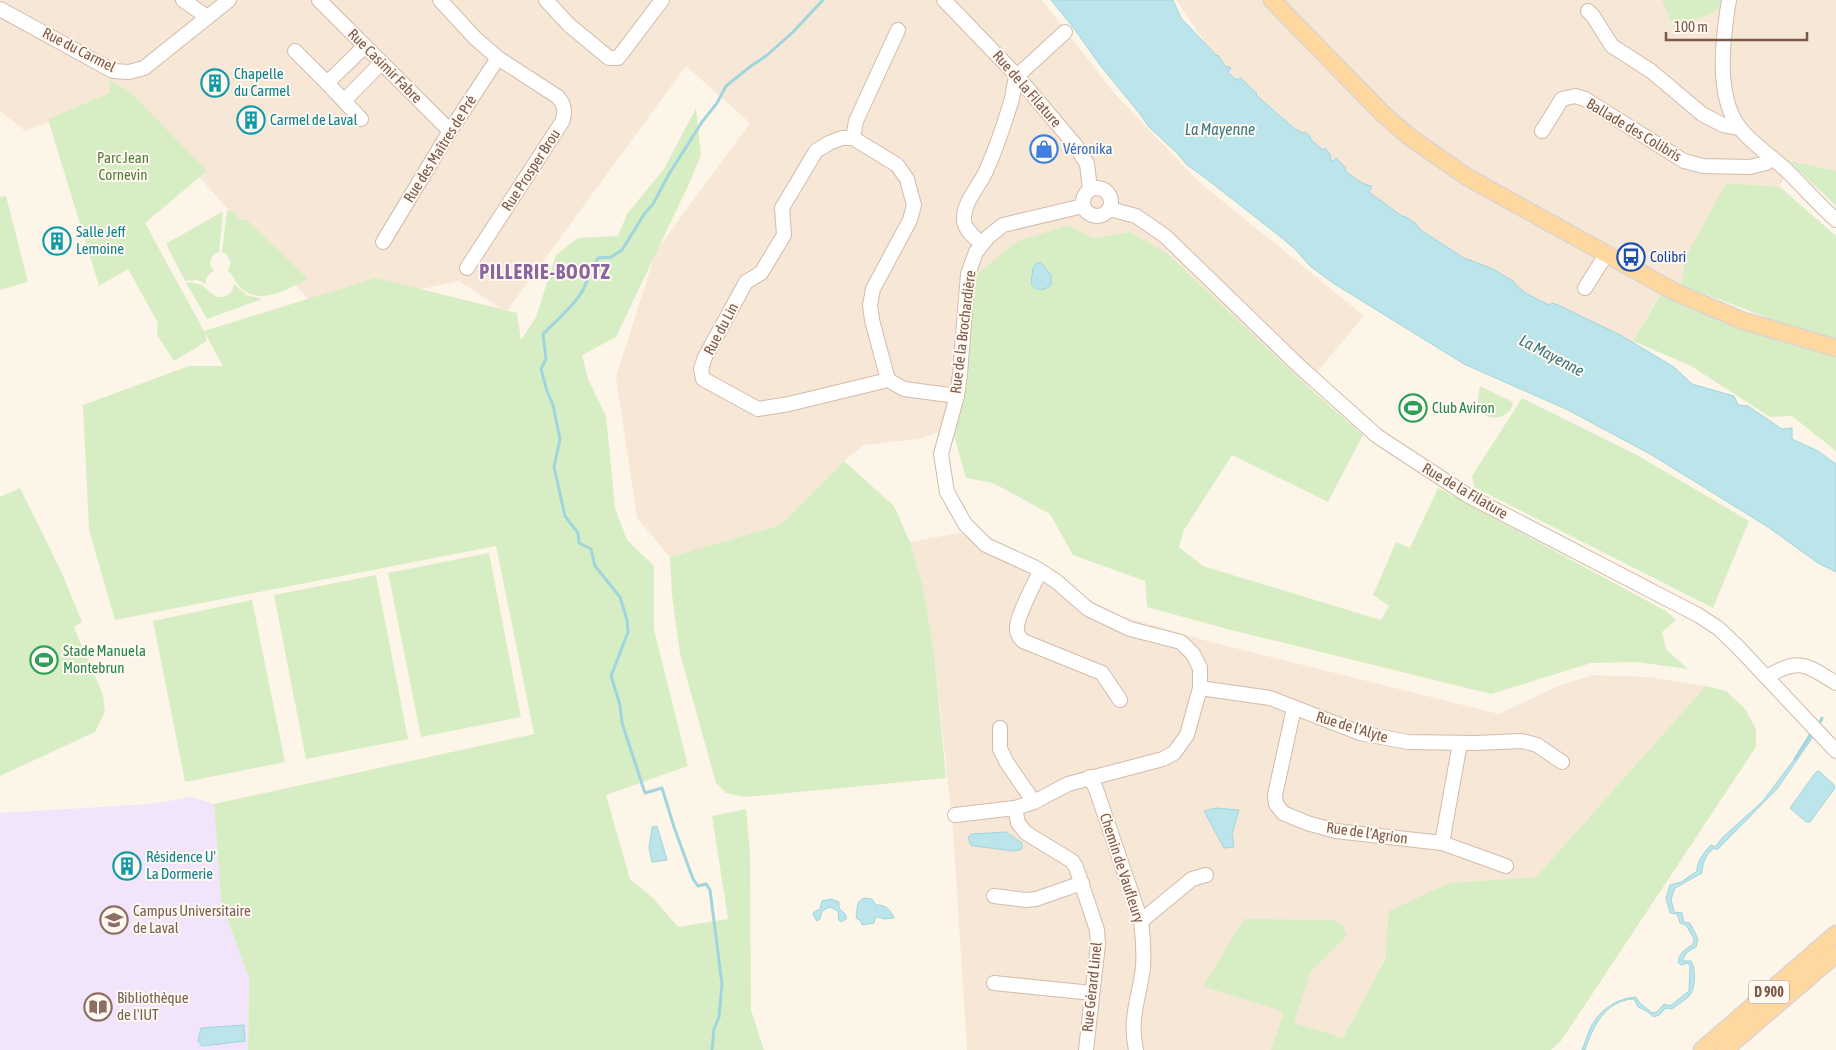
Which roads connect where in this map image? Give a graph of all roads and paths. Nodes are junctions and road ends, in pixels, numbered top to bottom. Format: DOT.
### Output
graph roads {
  1 [pos="183,0"];
  2 [pos="229,0"];
  3 [pos="319,0"];
  4 [pos="440,0"];
  5 [pos="546,0"];
  6 [pos="662,0"];
  7 [pos="944,0"];
  8 [pos="1272,0"];
  9 [pos="1729,0"];
  10 [pos="0,8"];
  11 [pos="1588,11"];
  12 [pos="207,17"];
  13 [pos="898,30"];
  14 [pos="1065,32"];
  15 [pos="365,46"];
  16 [pos="295,51"];
  17 [pos="498,58"];
  18 [pos="381,63"];
  19 [pos="1017,76"];
  20 [pos="327,83"];
  21 [pos="344,100"];
  22 [pos="361,119"];
  23 [pos="1740,128"];
  24 [pos="1542,131"];
  25 [pos="450,132"];
  26 [pos="853,138"];
  27 [pos="1772,158"];
  28 [pos="1090,189"];
  29 [pos="1083,206"];
  30 [pos="1110,209"];
  31 [pos="1836,220"];
  32 [pos="383,242"];
  33 [pos="982,244"];
  34 [pos="1607,253"];
  35 [pos="466,268"];
  36 [pos="1585,288"];
  37 [pos="1836,348"];
  38 [pos="888,380"];
  39 [pos="957,396"];
  40 [pos="1040,571"];
  41 [pos="1767,677"];
  42 [pos="1836,683"];
  43 [pos="1200,688"];
  44 [pos="1120,700"];
  45 [pos="1294,708"];
  46 [pos="1000,728"];
  47 [pos="1460,743"];
  48 [pos="1836,751"];
  49 [pos="1562,762"];
  50 [pos="1090,777"];
  51 [pos="1034,802"];
  52 [pos="1015,808"];
  53 [pos="956,815"];
  54 [pos="1442,843"];
  55 [pos="1506,866"];
  56 [pos="1206,875"];
  57 [pos="1082,883"];
  58 [pos="994,896"];
  59 [pos="1141,921"];
  60 [pos="1836,934"];
  61 [pos="1836,954"];
  62 [pos="994,983"];
  63 [pos="1092,993"];
  64 [pos="1086,1050"];
  65 [pos="1136,1050"];
  66 [pos="1702,1050"];
  67 [pos="1724,1050"];
  1 -- 12 [label="street"];
  2 -- 12 [label="street, Rue du Carmel"];
  3 -- 15 [label="street, Rue Casimir Fabre"];
  4 -- 17 [label="street, Rue Prosper Brou"];
  5 -- 6 [label="street"];
  7 -- 19 [label="street, Rue de la Filature"];
  8 -- 34 [label="main road"];
  9 -- 23 [label="street"];
  10 -- 12 [label="street, Rue du Carmel"];
  11 -- 23 [label="street"];
  13 -- 26 [label="street"];
  14 -- 19 [label="street"];
  15 -- 18 [label="street, Rue Casimir Fabre"];
  15 -- 20 [label="street"];
  16 -- 20 [label="street"];
  17 -- 25 [label="street, Rue des Maîtres de Pré"];
  17 -- 35 [label="street, Rue Prosper Brou"];
  18 -- 21 [label="street"];
  18 -- 25 [label="street, Rue Casimir Fabre"];
  19 -- 28 [label="street, Rue de la Filature"];
  19 -- 33 [label="street"];
  20 -- 21 [label="street"];
  21 -- 22 [label="street"];
  23 -- 27 [label="street"];
  24 -- 27 [label="street, Ballade des Colibris"];
  25 -- 32 [label="street, Rue des Maîtres de Pré"];
  26 -- 38 [label="street"];
  26 -- 38 [label="street, Rue du Lin"];
  27 -- 31 [label="street"];
  28 -- 29 [label="street"];
  28 -- 30 [label="street"];
  29 -- 30 [label="street"];
  29 -- 33 [label="street, Rue de la Brochardière"];
  30 -- 41 [label="street, Rue de la Filature"];
  33 -- 39 [label="street, Rue de la Brochardière"];
  34 -- 36 [label="street"];
  34 -- 37 [label="main road"];
  38 -- 39 [label="street"];
  39 -- 40 [label="street, Rue de la Brochardière"];
  40 -- 43 [label="street, Rue de la Brochardière"];
  40 -- 44 [label="street"];
  41 -- 42 [label="street"];
  41 -- 48 [label="street, Rue de la Filature"];
  43 -- 45 [label="street, Rue de l'Alyte"];
  43 -- 50 [label="street, Rue de la Brochardière"];
  45 -- 47 [label="street, Rue de l'Alyte"];
  45 -- 54 [label="street, Rue de l'Agrion"];
  46 -- 51 [label="street"];
  47 -- 49 [label="street, Rue de l'Alyte"];
  47 -- 54 [label="street"];
  50 -- 51 [label="street, Rue de la Brochardière"];
  50 -- 59 [label="street, Chemin de Vaufleury"];
  51 -- 52 [label="street, Rue de la Brochardière"];
  52 -- 53 [label="street, Rue de la Brochardière"];
  52 -- 57 [label="street, Rue Gérard Linel"];
  54 -- 55 [label="street, Rue de l'Agrion"];
  56 -- 59 [label="street"];
  57 -- 58 [label="street"];
  57 -- 63 [label="street, Rue Gérard Linel"];
  59 -- 65 [label="street, Chemin de Vaufleury"];
  60 -- 66 [label="main road, D 900"];
  61 -- 67 [label="main road, D 900"];
  62 -- 63 [label="street"];
  63 -- 64 [label="street, Rue Gérard Linel"];
}
